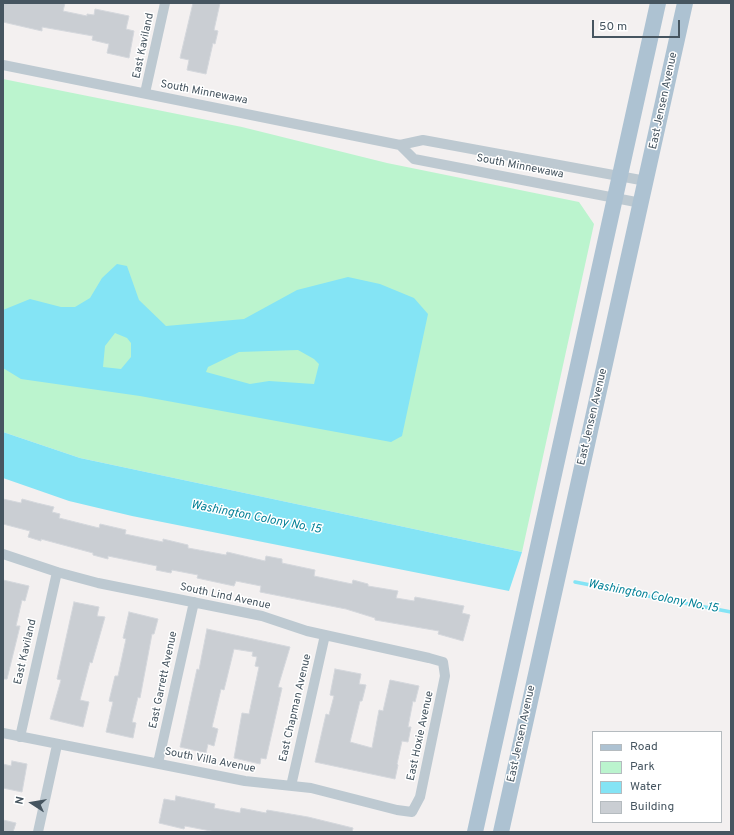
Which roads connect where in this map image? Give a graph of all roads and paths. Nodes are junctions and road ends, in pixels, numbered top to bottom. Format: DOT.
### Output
graph roads {
  1 [pos="165,3"];
  2 [pos="658,3"];
  3 [pos="685,3"];
  4 [pos="3,65"];
  5 [pos="145,94"];
  6 [pos="400,145"];
  7 [pos="620,176"];
  8 [pos="646,181"];
  9 [pos="616,198"];
  10 [pos="641,204"];
  11 [pos="3,554"];
  12 [pos="56,572"];
  13 [pos="194,602"];
  14 [pos="324,635"];
  15 [pos="443,662"];
  16 [pos="3,733"];
  17 [pos="20,737"];
  18 [pos="57,745"];
  19 [pos="158,763"];
  20 [pos="291,786"];
  21 [pos="412,812"];
  22 [pos="38,832"];
  23 [pos="475,832"];
  24 [pos="501,832"];
  1 -- 5 [label="street, East Kaviland"];
  2 -- 7 [label="main road"];
  3 -- 8 [label="main road, East Jensen Avenue"];
  4 -- 5 [label="street, South Minnewawa"];
  5 -- 6 [label="street, South Minnewawa"];
  6 -- 7 [label="street, South Minnewawa"];
  6 -- 9 [label="street, South Minnewawa"];
  7 -- 8 [label="street, South Minnewawa"];
  7 -- 9 [label="main road"];
  8 -- 10 [label="main road, East Jensen Avenue"];
  9 -- 10 [label="street, South Minnewawa"];
  9 -- 23 [label="main road"];
  10 -- 24 [label="main road, East Jensen Avenue"];
  11 -- 12 [label="street, South Lind Avenue"];
  12 -- 13 [label="street, South Lind Avenue"];
  12 -- 17 [label="street, East Kaviland"];
  13 -- 14 [label="street, South Lind Avenue"];
  13 -- 19 [label="street, East Garrett Avenue"];
  14 -- 15 [label="street, South Lind Avenue"];
  14 -- 20 [label="street, East Chapman Avenue"];
  15 -- 21 [label="street, East Hoxie Avenue"];
  16 -- 17 [label="street, South Villa Avenue"];
  17 -- 18 [label="street, South Villa Avenue"];
  18 -- 19 [label="street, South Villa Avenue"];
  18 -- 22 [label="street"];
  19 -- 20 [label="street, South Villa Avenue"];
  20 -- 21 [label="street, South Villa Avenue"];
}
